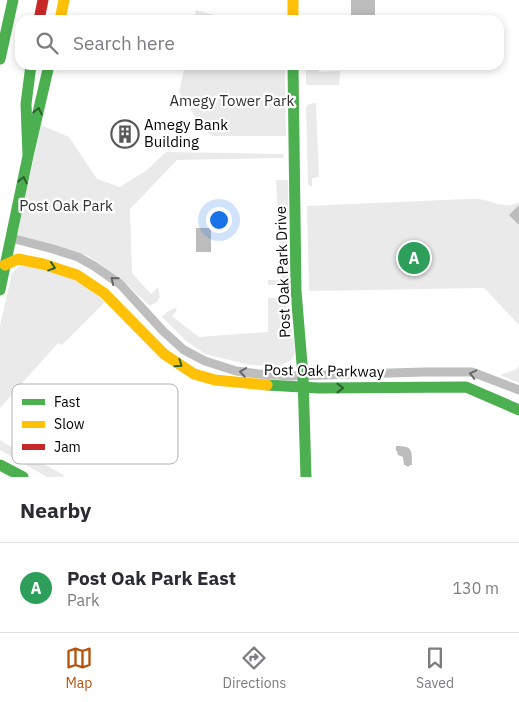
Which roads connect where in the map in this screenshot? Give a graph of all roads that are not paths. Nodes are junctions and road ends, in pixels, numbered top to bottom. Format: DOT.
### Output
graph roads {
  1 [pos="13,0"];
  2 [pos="43,0"];
  3 [pos="64,0"];
  4 [pos="293,0"];
  5 [pos="40,15"];
  6 [pos="61,15"];
  7 [pos="293,15"];
  8 [pos="0,59"];
  9 [pos="30,70"];
  10 [pos="48,70"];
  11 [pos="293,70"];
  12 [pos="28,156"];
  13 [pos="11,238"];
  14 [pos="5,265"];
  15 [pos="0,290"];
  16 [pos="152,319"];
  17 [pos="140,330"];
  18 [pos="304,382"];
  19 [pos="519,390"];
  20 [pos="519,410"];
  21 [pos="0,465"];
  22 [pos="23,477"];
  23 [pos="306,477"];
  1 -- 8 [label="main road"];
  2 -- 5 [label="main road"];
  3 -- 6 [label="main road"];
  4 -- 7 [label="main road"];
  9 -- 12 [label="main road"];
  12 -- 10 [label="main road, one-way"];
  11 -- 18 [label="main road, Post Oak Park Drive"];
  13 -- 12 [label="main road, one-way"];
  13 -- 14 [label="main road"];
  16 -- 13 [label="street, Post Oak Parkway, one-way"];
  14 -- 15 [label="main road"];
  14 -- 17 [label="main road, Post Oak Parkway, one-way"];
  16 -- 17 [label="street"];
  18 -- 16 [label="street, Post Oak Parkway, one-way"];
  17 -- 18 [label="main road, Post Oak Parkway, one-way"];
  19 -- 18 [label="street, Post Oak Parkway, one-way"];
  18 -- 20 [label="main road, Post Oak Parkway, one-way"];
  18 -- 23 [label="main road, Post Oak Park Drive"];
  21 -- 22 [label="main road"];
}
